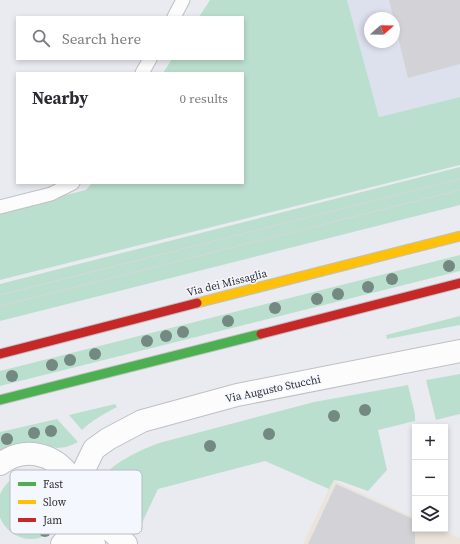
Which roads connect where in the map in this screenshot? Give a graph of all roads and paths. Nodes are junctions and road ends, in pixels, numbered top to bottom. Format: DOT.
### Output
graph roads {
  1 [pos="183,0"];
  2 [pos="175,16"];
  3 [pos="149,60"];
  4 [pos="143,72"];
  5 [pos="71,184"];
  6 [pos="0,206"];
  7 [pos="460,236"];
  8 [pos="460,283"];
  9 [pos="460,351"];
  10 [pos="0,354"];
  11 [pos="0,400"];
  12 [pos="94,449"];
  13 [pos="50,459"];
  14 [pos="0,464"];
  15 [pos="66,470"];
  16 [pos="87,470"];
  17 [pos="116,534"];
  18 [pos="64,541"];
  19 [pos="94,544"];
  20 [pos="126,544"];
  1 -- 2 [label="lane"];
  3 -- 4 [label="lane"];
  5 -- 6 [label="lane"];
  7 -- 10 [label="main road, Via dei Missaglia"];
  8 -- 11 [label="main road"];
  9 -- 12 [label="street, Via Augusto Stucchi"];
  12 -- 13 [label="street, Via Augusto Stucchi"];
  12 -- 16 [label="street, Via Augusto Stucchi"];
  13 -- 14 [label="street, Via Augusto Stucchi"];
  13 -- 15 [label="street, Via Augusto Stucchi"];
  17 -- 20 [label="street"];
  18 -- 19 [label="street"];
}
